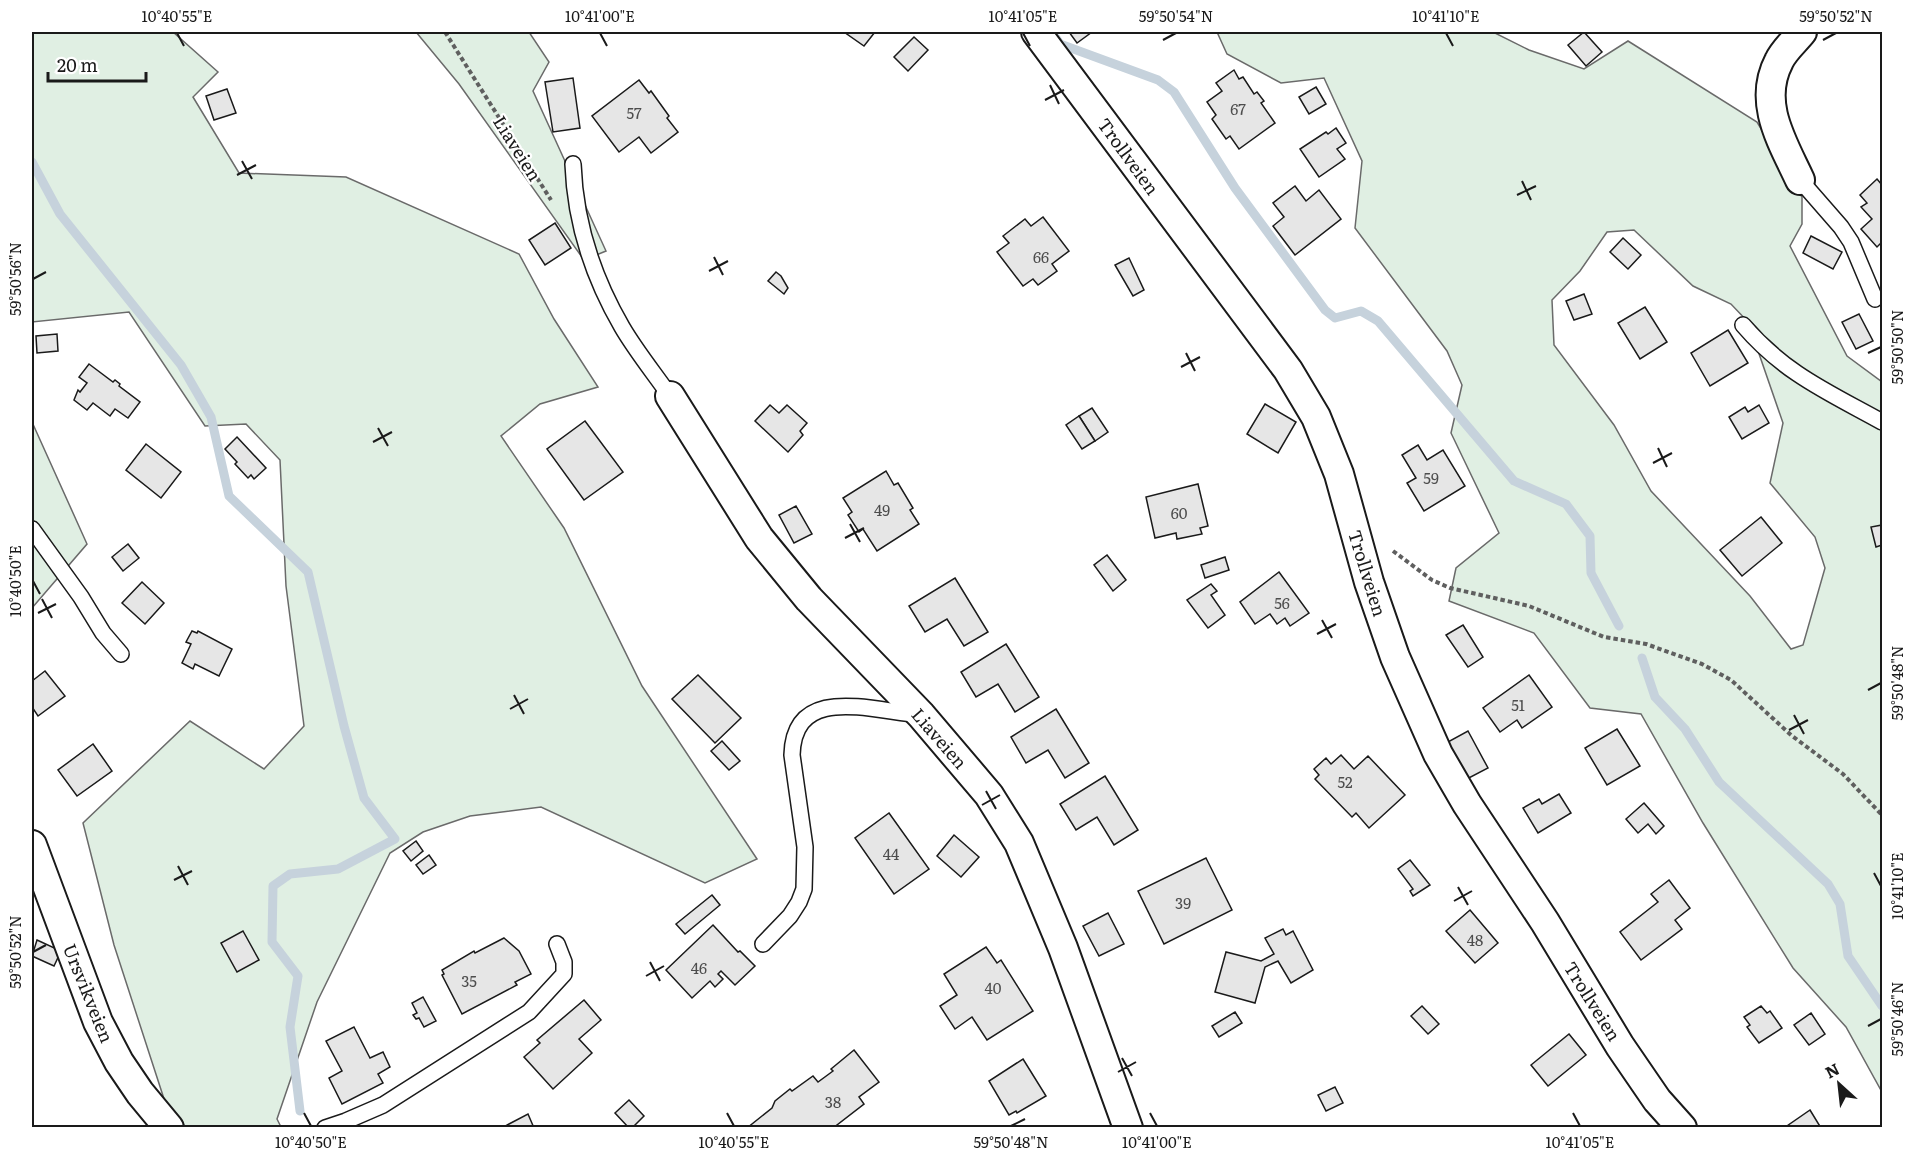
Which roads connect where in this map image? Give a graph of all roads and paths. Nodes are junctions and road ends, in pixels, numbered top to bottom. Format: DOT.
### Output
graph roads {
  1 [pos="445,32"];
  2 [pos="1036,32"];
  3 [pos="1802,32"];
  4 [pos="573,164"];
  5 [pos="1800,180"];
  6 [pos="554,204"];
  7 [pos="1875,299"];
  8 [pos="1743,325"];
  9 [pos="670,396"];
  10 [pos="1882,422"];
  11 [pos="32,529"];
  12 [pos="1393,550"];
  13 [pos="121,654"];
  14 [pos="921,715"];
  15 [pos="1882,815"];
  16 [pos="32,845"];
  17 [pos="557,944"];
  18 [pos="763,944"];
  19 [pos="1678,1127"];
  20 [pos="170,1128"];
  21 [pos="325,1128"];
  22 [pos="1128,1128"];
  1 -- 6 [label="path, Liaveien"];
  2 -- 19 [label="street, Trollveien"];
  3 -- 5 [label="street"];
  4 -- 9 [label="lane"];
  5 -- 7 [label="lane"];
  8 -- 10 [label="lane"];
  9 -- 14 [label="street, Liaveien"];
  11 -- 13 [label="lane"];
  12 -- 15 [label="path"];
  14 -- 18 [label="lane"];
  14 -- 22 [label="street, Liaveien"];
  16 -- 20 [label="street, Ursvikveien"];
  17 -- 21 [label="lane"];
}
